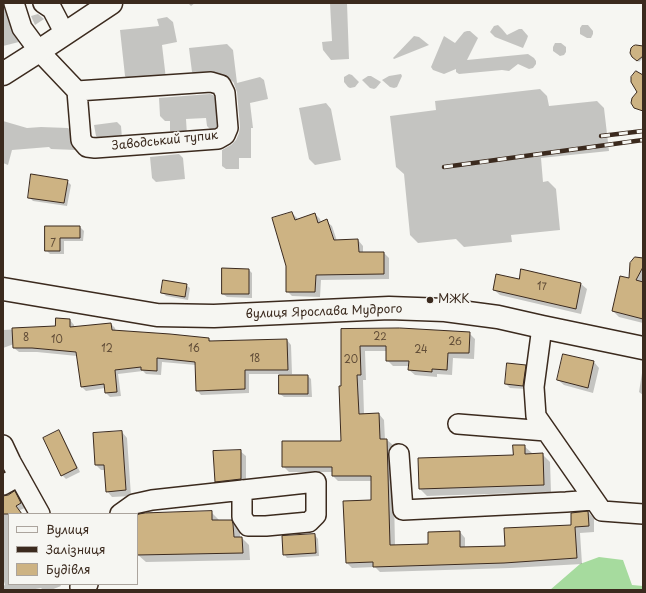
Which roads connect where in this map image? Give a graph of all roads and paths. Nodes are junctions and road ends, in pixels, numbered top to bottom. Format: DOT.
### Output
graph roads {
  1 [pos="14,3"];
  2 [pos="43,3"];
  3 [pos="110,3"];
  4 [pos="65,34"];
  5 [pos="39,51"];
  6 [pos="3,74"];
  7 [pos="77,91"];
  8 [pos="3,289"];
  9 [pos="542,327"];
  10 [pos="643,348"];
  11 [pos="458,424"];
  12 [pos="546,431"];
  13 [pos="3,445"];
  14 [pos="399,454"];
  15 [pos="11,481"];
  16 [pos="242,490"];
  17 [pos="593,500"];
  18 [pos="39,513"];
  19 [pos="121,513"];
  20 [pos="643,514"];
  1 -- 5 [label="street"];
  2 -- 4 [label="street"];
  3 -- 4 [label="main road"];
  4 -- 5 [label="main road"];
  5 -- 6 [label="main road"];
  5 -- 7 [label="street"];
  7 -- 7 [label="street, Заводський тупик"];
  8 -- 9 [label="main road, вулиця Ярослава Мудрого"];
  9 -- 10 [label="main road, вулиця Ярослава Мудрого"];
  9 -- 12 [label="street"];
  11 -- 12 [label="street"];
  12 -- 17 [label="street"];
  13 -- 15 [label="street"];
  14 -- 17 [label="street"];
  15 -- 18 [label="street"];
  16 -- 19 [label="street"];
  17 -- 20 [label="street"];
}
